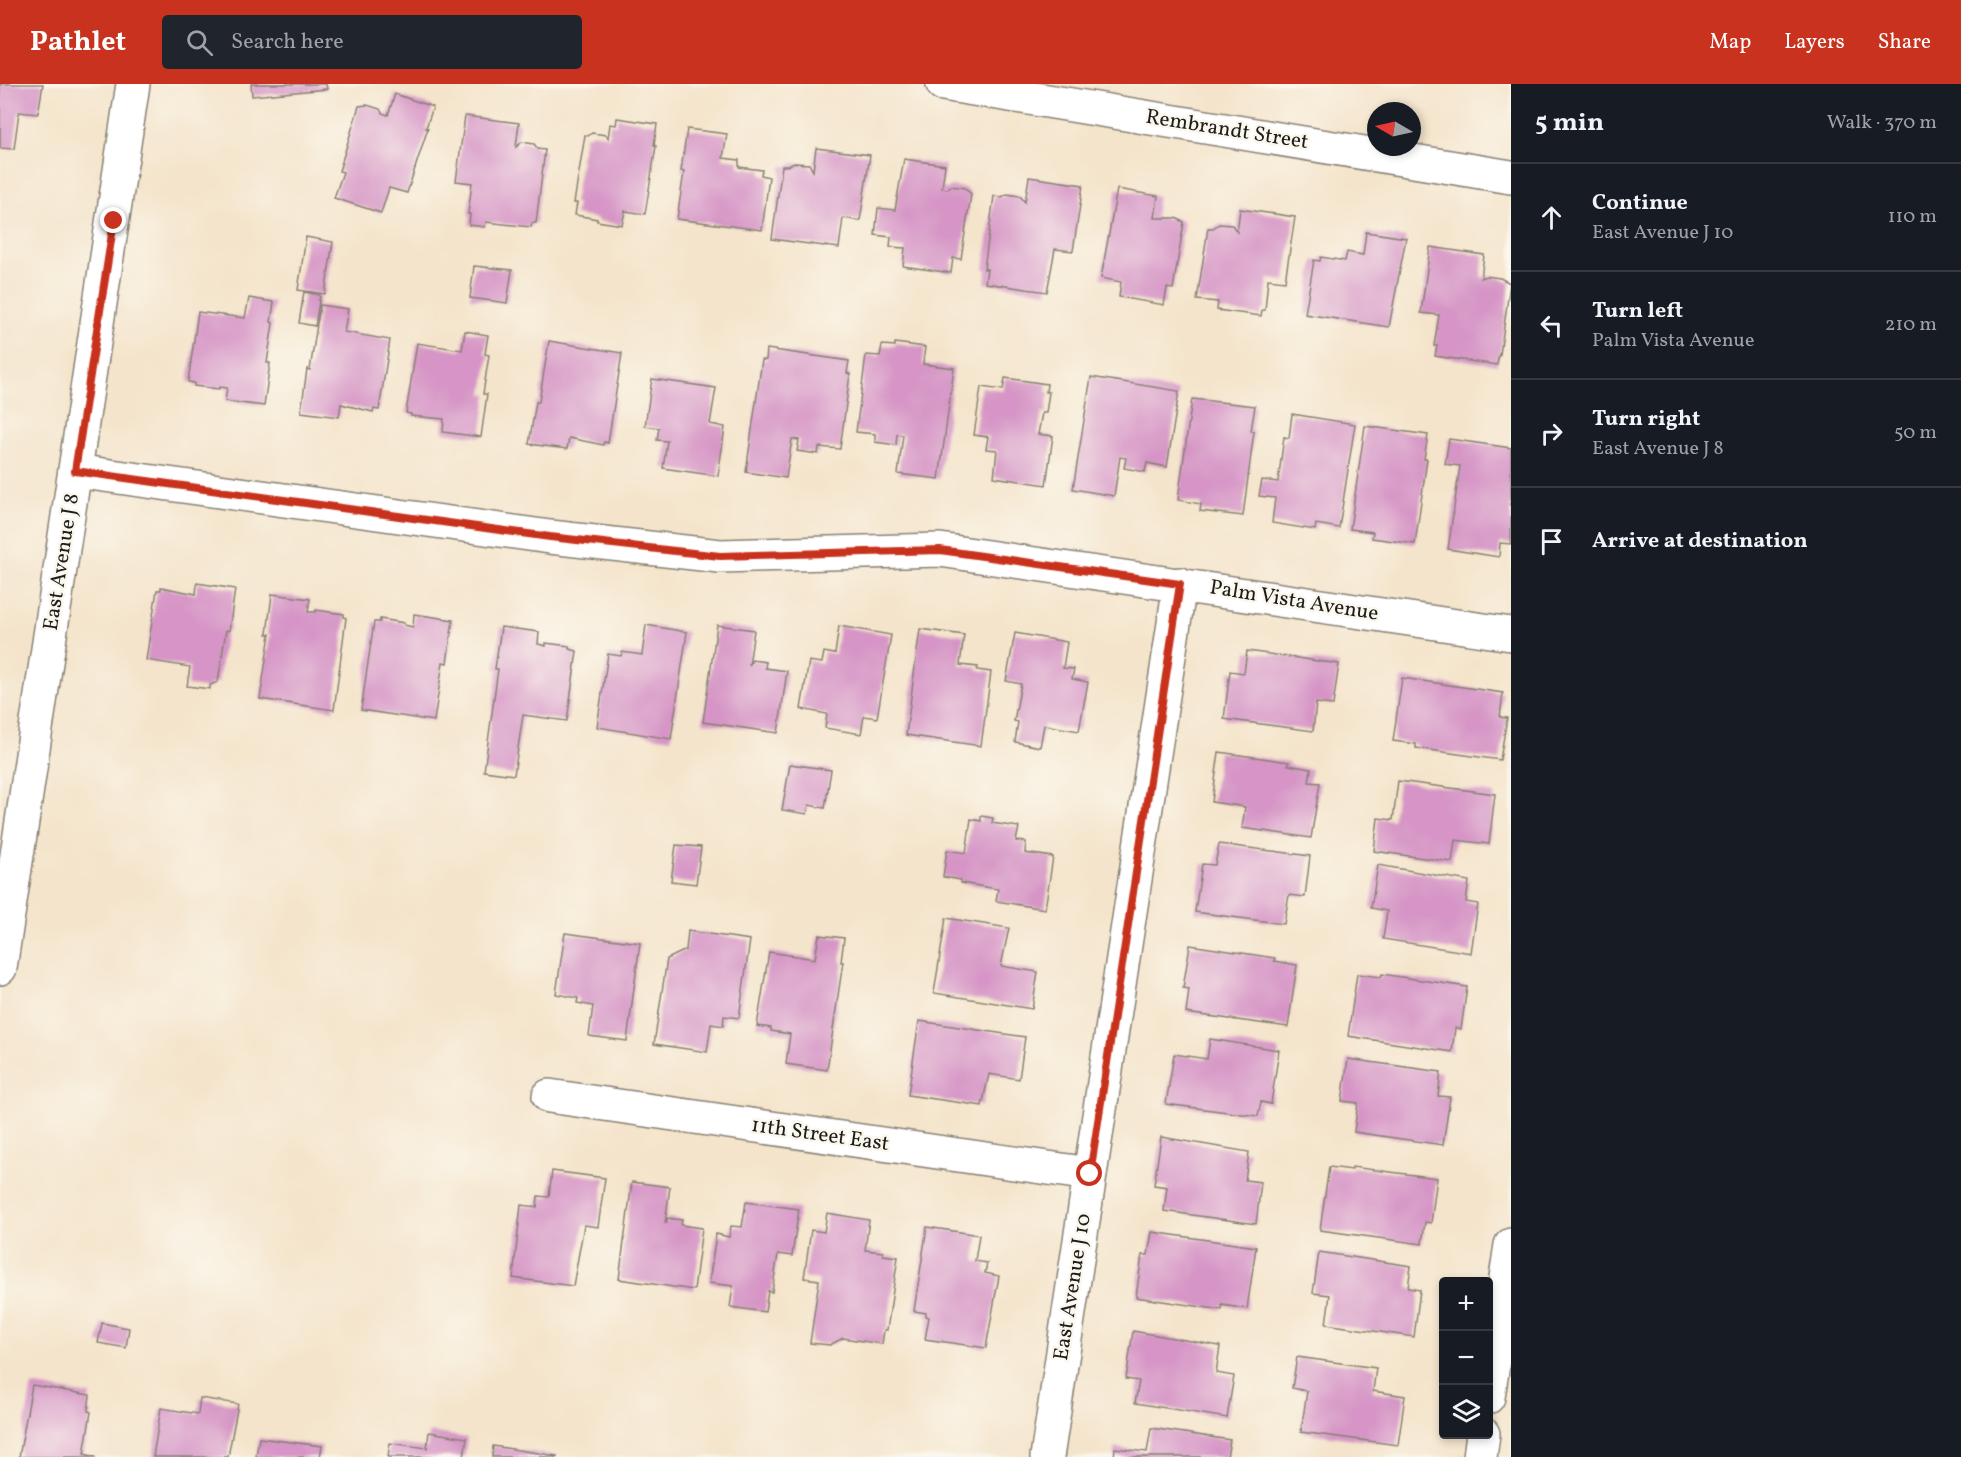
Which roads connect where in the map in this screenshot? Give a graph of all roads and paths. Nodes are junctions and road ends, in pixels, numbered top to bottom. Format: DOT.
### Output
graph roads {
  1 [pos="133,84"];
  2 [pos="943,84"];
  3 [pos="1058,93"];
  4 [pos="1511,177"];
  5 [pos="75,471"];
  6 [pos="1180,584"];
  7 [pos="1511,634"];
  8 [pos="0,968"];
  9 [pos="549,1096"];
  10 [pos="1090,1174"];
  11 [pos="1511,1245"];
  12 [pos="1490,1385"];
  13 [pos="1482,1439"];
  14 [pos="1047,1457"];
  15 [pos="1479,1457"];
  1 -- 5 [label="street, East Avenue J 8"];
  2 -- 3 [label="street, Rembrandt Street"];
  3 -- 4 [label="street, Rembrandt Street"];
  5 -- 6 [label="street, Palm Vista Avenue"];
  5 -- 8 [label="street, East Avenue J 8"];
  6 -- 7 [label="street, Palm Vista Avenue"];
  6 -- 10 [label="street, East Avenue J 10"];
  9 -- 10 [label="street, 11th Street East"];
  10 -- 14 [label="street, East Avenue J 10"];
  11 -- 12 [label="street"];
  13 -- 15 [label="street"];
}
